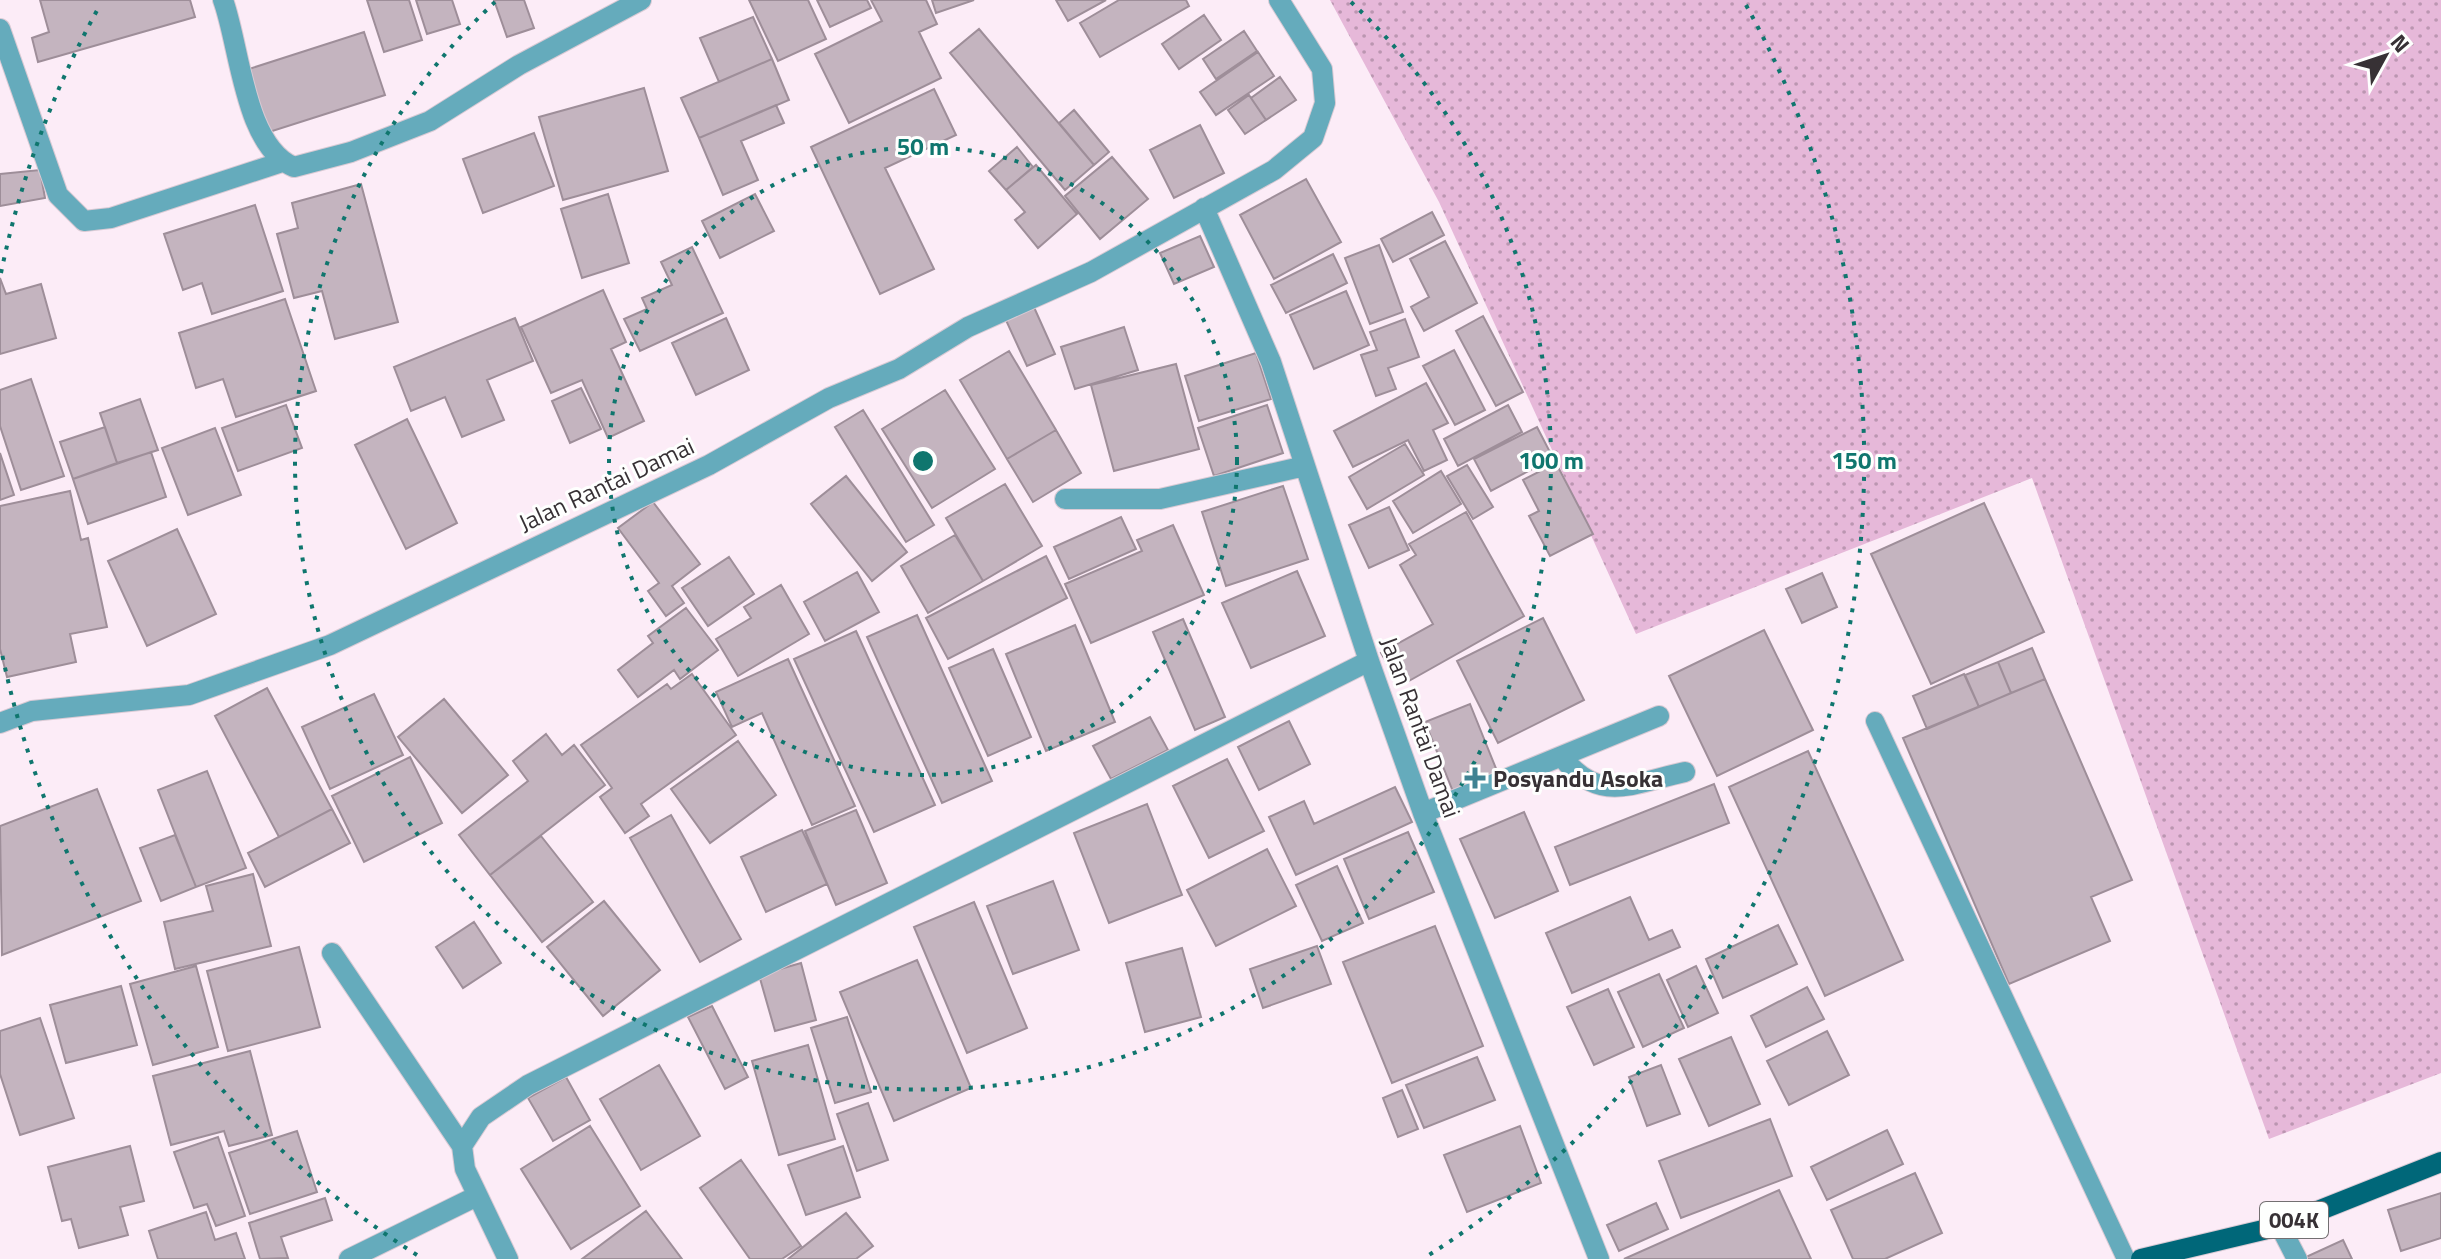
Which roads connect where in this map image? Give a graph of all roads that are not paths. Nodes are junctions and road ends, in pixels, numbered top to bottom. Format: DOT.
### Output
graph roads {
  1 [pos="223,0"];
  2 [pos="641,0"];
  3 [pos="1279,0"];
  4 [pos="0,29"];
  5 [pos="282,162"];
  6 [pos="1204,208"];
  7 [pos="1305,466"];
  8 [pos="1065,499"];
  9 [pos="1369,661"];
  10 [pos="1659,716"];
  11 [pos="1875,721"];
  12 [pos="0,723"];
  13 [pos="1562,757"];
  14 [pos="1685,772"];
  15 [pos="1423,813"];
  16 [pos="332,953"];
  17 [pos="462,1146"];
  18 [pos="2441,1162"];
  19 [pos="477,1196"];
  20 [pos="2280,1226"];
  21 [pos="349,1259"];
  22 [pos="508,1259"];
  23 [pos="1599,1259"];
  24 [pos="2126,1259"];
  25 [pos="2141,1259"];
  26 [pos="2297,1259"];
  1 -- 5 [label="street"];
  2 -- 5 [label="street"];
  3 -- 6 [label="street, Jalan Rantai Damai"];
  4 -- 5 [label="street"];
  6 -- 7 [label="street, Jalan Rantai Damai"];
  6 -- 12 [label="street, Jalan Rantai Damai"];
  7 -- 8 [label="street"];
  7 -- 9 [label="street, Jalan Rantai Damai"];
  9 -- 15 [label="street, Jalan Rantai Damai"];
  9 -- 17 [label="street"];
  10 -- 13 [label="street"];
  11 -- 24 [label="lane"];
  13 -- 14 [label="street"];
  13 -- 15 [label="street"];
  15 -- 23 [label="street, Jalan Rantai Damai"];
  16 -- 17 [label="street"];
  17 -- 19 [label="street"];
  18 -- 20 [label="main road, 004K"];
  19 -- 21 [label="street"];
  19 -- 22 [label="street"];
  20 -- 25 [label="main road, 004K"];
  20 -- 26 [label="street"];
}
